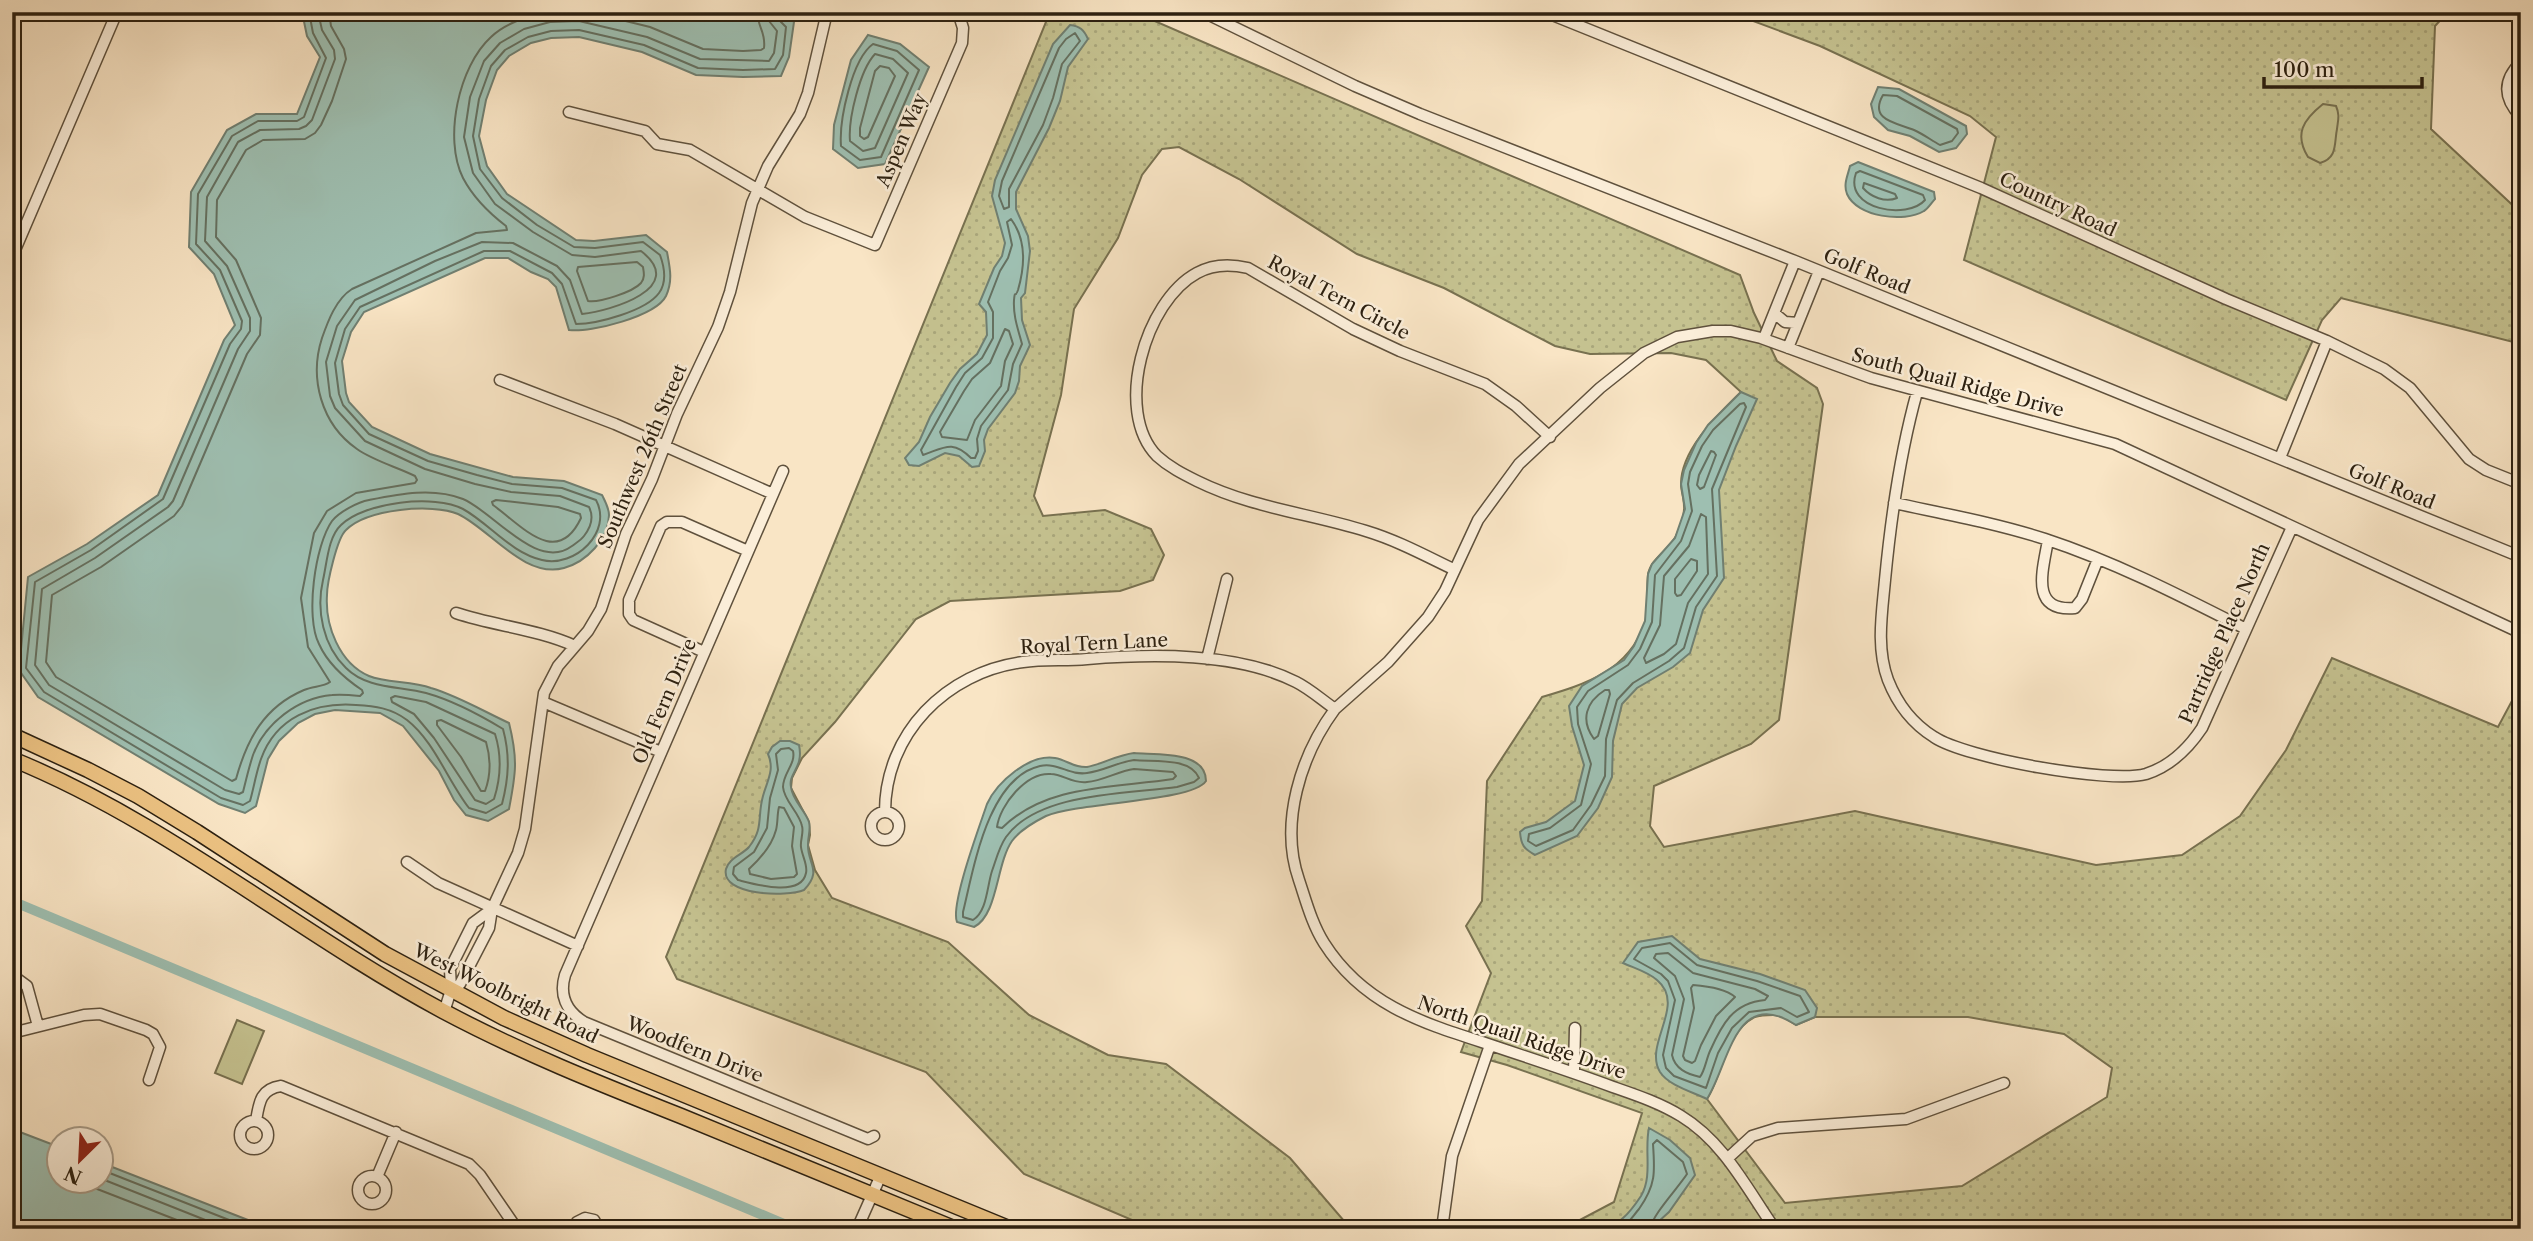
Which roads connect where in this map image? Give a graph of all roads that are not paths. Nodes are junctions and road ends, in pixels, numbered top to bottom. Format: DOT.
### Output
graph roads {
  1 [pos="117,12"];
  2 [pos="827,12"];
  3 [pos="958,12"];
  4 [pos="1203,12"];
  5 [pos="1545,12"];
  6 [pos="2521,62"];
  7 [pos="569,112"];
  8 [pos="2521,117"];
  9 [pos="757,187"];
  10 [pos="14,250"];
  11 [pos="1795,261"];
  12 [pos="1819,271"];
  13 [pos="1773,313"];
  14 [pos="1798,323"];
  15 [pos="1764,338"];
  16 [pos="2327,341"];
  17 [pos="1788,348"];
  18 [pos="500,380"];
  19 [pos="1917,392"];
  20 [pos="1550,437"];
  21 [pos="665,447"];
  22 [pos="2280,458"];
  23 [pos="783,471"];
  24 [pos="2521,484"];
  25 [pos="773,494"];
  26 [pos="1894,503"];
  27 [pos="2291,527"];
  28 [pos="2048,540"];
  29 [pos="748,551"];
  30 [pos="2521,557"];
  31 [pos="2098,559"];
  32 [pos="1453,569"];
  33 [pos="1227,579"];
  34 [pos="456,613"];
  35 [pos="2246,629"];
  36 [pos="2521,633"];
  37 [pos="575,646"];
  38 [pos="704,652"];
  39 [pos="1207,659"];
  40 [pos="543,702"];
  41 [pos="1335,709"];
  42 [pos="12,735"];
  43 [pos="661,752"];
  44 [pos="12,759"];
  45 [pos="885,812"];
  46 [pos="407,862"];
  47 [pos="492,909"];
  48 [pos="578,946"];
  49 [pos="12,975"];
  50 [pos="451,990"];
  51 [pos="444,1012"];
  52 [pos="38,1026"];
  53 [pos="1575,1028"];
  54 [pos="12,1033"];
  55 [pos="1490,1045"];
  56 [pos="1574,1072"];
  57 [pos="149,1080"];
  58 [pos="2004,1083"];
  59 [pos="256,1121"];
  60 [pos="396,1132"];
  61 [pos="874,1136"];
  62 [pos="1728,1158"];
  63 [pos="881,1175"];
  64 [pos="377,1177"];
  65 [pos="873,1194"];
  66 [pos="517,1229"];
  67 [pos="573,1229"];
  68 [pos="599,1229"];
  69 [pos="858,1229"];
  70 [pos="956,1229"];
  71 [pos="1012,1229"];
  72 [pos="1442,1229"];
  73 [pos="1775,1229"];
  1 -- 10 [label="street"];
  2 -- 9 [label="street, Southwest 26th Street"];
  3 -- 9 [label="street, Aspen Way"];
  4 -- 11 [label="street, Golf Road"];
  5 -- 16 [label="street, Country Road"];
  6 -- 8 [label="street"];
  7 -- 9 [label="street"];
  9 -- 21 [label="street, Southwest 26th Street"];
  11 -- 12 [label="street, Golf Road"];
  11 -- 13 [label="street"];
  12 -- 14 [label="street"];
  12 -- 22 [label="street, Golf Road"];
  13 -- 14 [label="street"];
  13 -- 15 [label="street"];
  14 -- 17 [label="street"];
  15 -- 17 [label="street, South Quail Ridge Drive"];
  15 -- 20 [label="street, South Quail Ridge Drive"];
  16 -- 22 [label="street"];
  16 -- 24 [label="street, Country Road"];
  17 -- 19 [label="street, South Quail Ridge Drive"];
  18 -- 21 [label="street"];
  19 -- 26 [label="street, Partridge Place North"];
  19 -- 27 [label="street, South Quail Ridge Drive"];
  20 -- 32 [label="street, South Quail Ridge Drive"];
  20 -- 32 [label="street, Royal Tern Circle"];
  21 -- 25 [label="street"];
  21 -- 37 [label="street, Southwest 26th Street"];
  22 -- 30 [label="street, Golf Road"];
  23 -- 25 [label="street, Old Fern Drive"];
  25 -- 29 [label="street, Old Fern Drive"];
  26 -- 28 [label="street"];
  26 -- 35 [label="street, Partridge Place North"];
  27 -- 35 [label="street, Partridge Place North"];
  27 -- 36 [label="street, South Quail Ridge Drive"];
  28 -- 31 [label="street"];
  28 -- 31 [label="street"];
  29 -- 38 [label="street, Old Fern Drive"];
  29 -- 38 [label="street"];
  31 -- 35 [label="street"];
  32 -- 41 [label="street, North Quail Ridge Drive"];
  33 -- 39 [label="street"];
  34 -- 37 [label="street"];
  37 -- 40 [label="street, Southwest 26th Street"];
  38 -- 43 [label="street, Old Fern Drive"];
  39 -- 41 [label="street, Royal Tern Lane"];
  39 -- 45 [label="street, Royal Tern Lane"];
  40 -- 43 [label="street"];
  40 -- 47 [label="street, Southwest 26th Street"];
  41 -- 55 [label="street, North Quail Ridge Drive"];
  42 -- 50 [label="main road, West Woolbright Road"];
  43 -- 48 [label="street, Old Fern Drive"];
  44 -- 51 [label="main road"];
  46 -- 47 [label="street"];
  47 -- 48 [label="street"];
  47 -- 50 [label="street, Southwest 26th Street"];
  47 -- 50 [label="street, Southwest 26th Street"];
  48 -- 61 [label="street, Woodfern Drive"];
  49 -- 52 [label="street"];
  50 -- 51 [label="street, Southwest 26th Street"];
  50 -- 63 [label="main road, West Woolbright Road"];
  51 -- 65 [label="main road"];
  52 -- 54 [label="street"];
  52 -- 57 [label="street"];
  53 -- 56 [label="street"];
  55 -- 56 [label="street, North Quail Ridge Drive"];
  55 -- 72 [label="street"];
  56 -- 62 [label="street, North Quail Ridge Drive"];
  58 -- 62 [label="street"];
  59 -- 60 [label="street"];
  60 -- 64 [label="street"];
  60 -- 66 [label="street"];
  62 -- 73 [label="street, North Quail Ridge Drive"];
  63 -- 65 [label="street"];
  63 -- 71 [label="main road, West Woolbright Road"];
  65 -- 69 [label="street"];
  65 -- 70 [label="main road"];
  67 -- 68 [label="street"];
}
